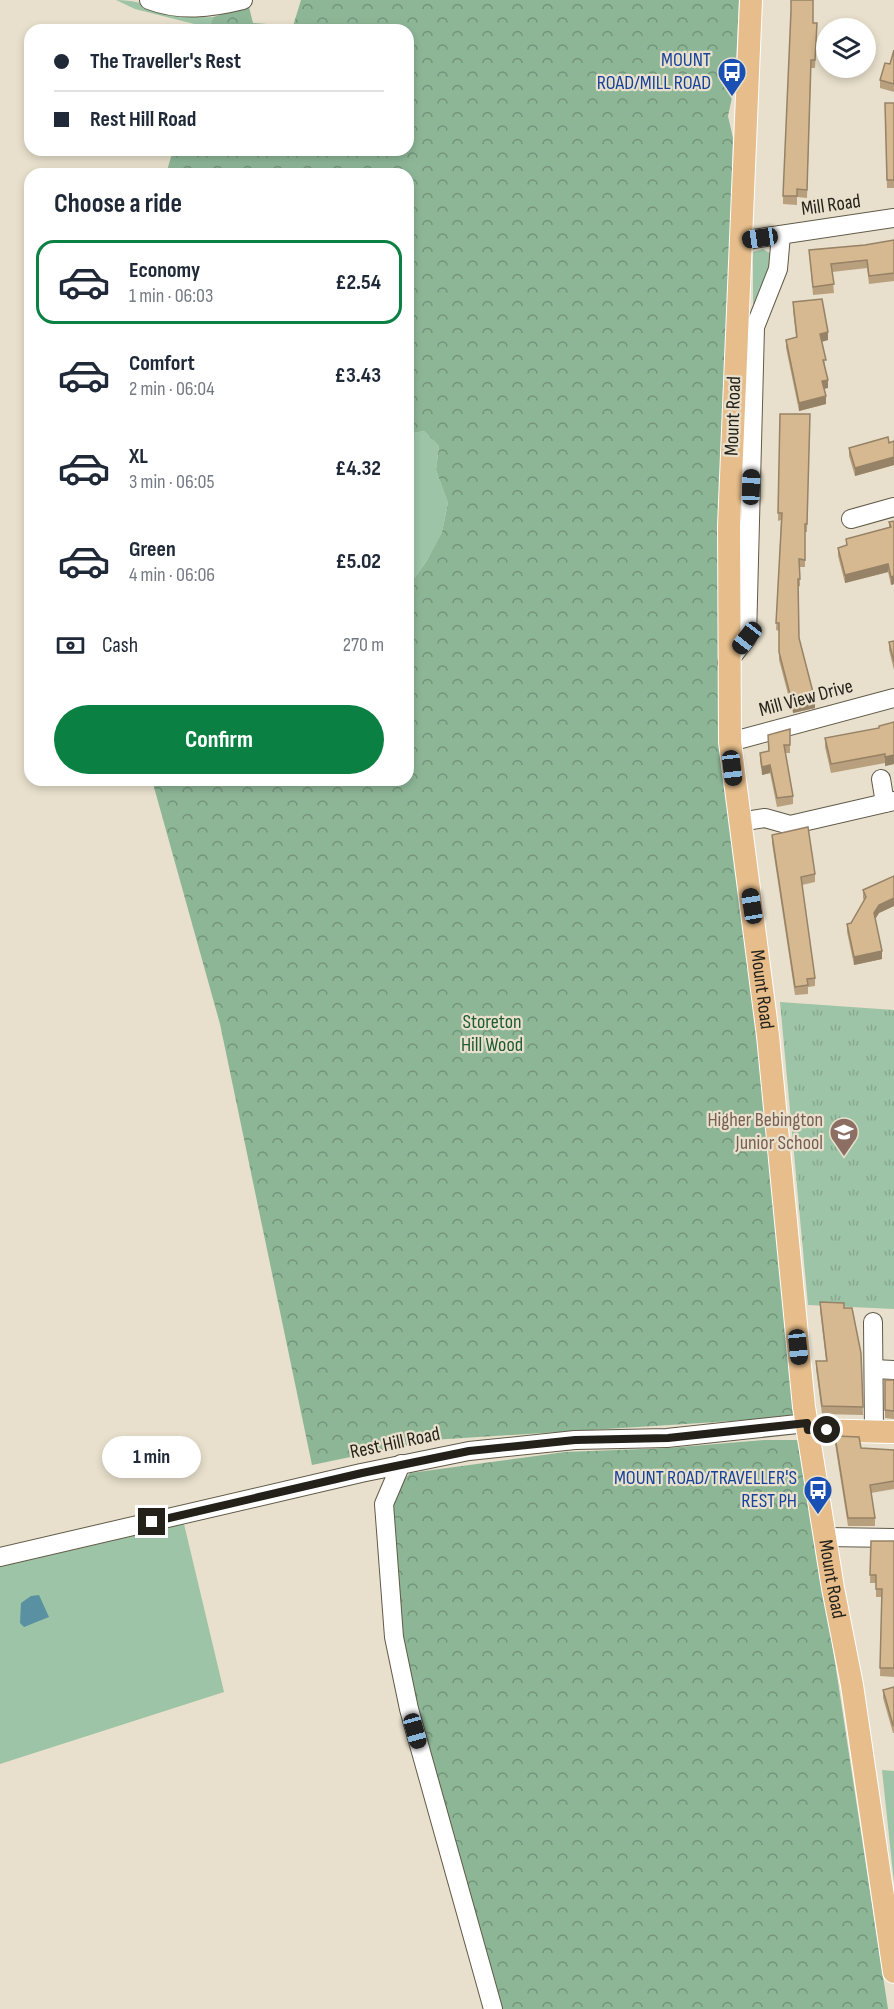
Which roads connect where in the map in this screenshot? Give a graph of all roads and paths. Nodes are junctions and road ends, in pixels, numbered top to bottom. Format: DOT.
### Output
graph roads {
  1 [pos="149,0"];
  2 [pos="243,0"];
  3 [pos="751,0"];
  4 [pos="894,218"];
  5 [pos="781,235"];
  6 [pos="740,241"];
  7 [pos="894,507"];
  8 [pos="851,519"];
  9 [pos="728,663"];
  10 [pos="894,698"];
  11 [pos="730,742"];
  12 [pos="881,778"];
  13 [pos="890,802"];
  14 [pos="739,822"];
  15 [pos="873,1322"];
  16 [pos="874,1369"];
  17 [pos="894,1370"];
  18 [pos="814,1428"];
  19 [pos="884,1432"];
  20 [pos="401,1464"];
  21 [pos="825,1537"];
  22 [pos="894,1538"];
  23 [pos="0,1557"];
  24 [pos="894,1972"];
  25 [pos="493,2009"];
  1 -- 2 [label="street"];
  3 -- 6 [label="main road, Mount Road"];
  4 -- 5 [label="street, Mill Road"];
  5 -- 6 [label="street, Mill Road"];
  5 -- 9 [label="street"];
  6 -- 9 [label="main road, Mount Road"];
  7 -- 8 [label="street"];
  9 -- 11 [label="main road, Mount Road"];
  10 -- 11 [label="street, Mill View Drive"];
  11 -- 14 [label="main road, Mount Road"];
  12 -- 13 [label="street"];
  13 -- 14 [label="street"];
  14 -- 18 [label="main road, Mount Road"];
  15 -- 16 [label="street"];
  16 -- 17 [label="street"];
  16 -- 19 [label="street"];
  18 -- 19 [label="main road"];
  18 -- 20 [label="street, Rest Hill Road"];
  18 -- 21 [label="main road, Mount Road"];
  20 -- 23 [label="street, Rest Hill Road"];
  20 -- 25 [label="street"];
  21 -- 22 [label="street"];
  21 -- 24 [label="main road, Mount Road"];
}
